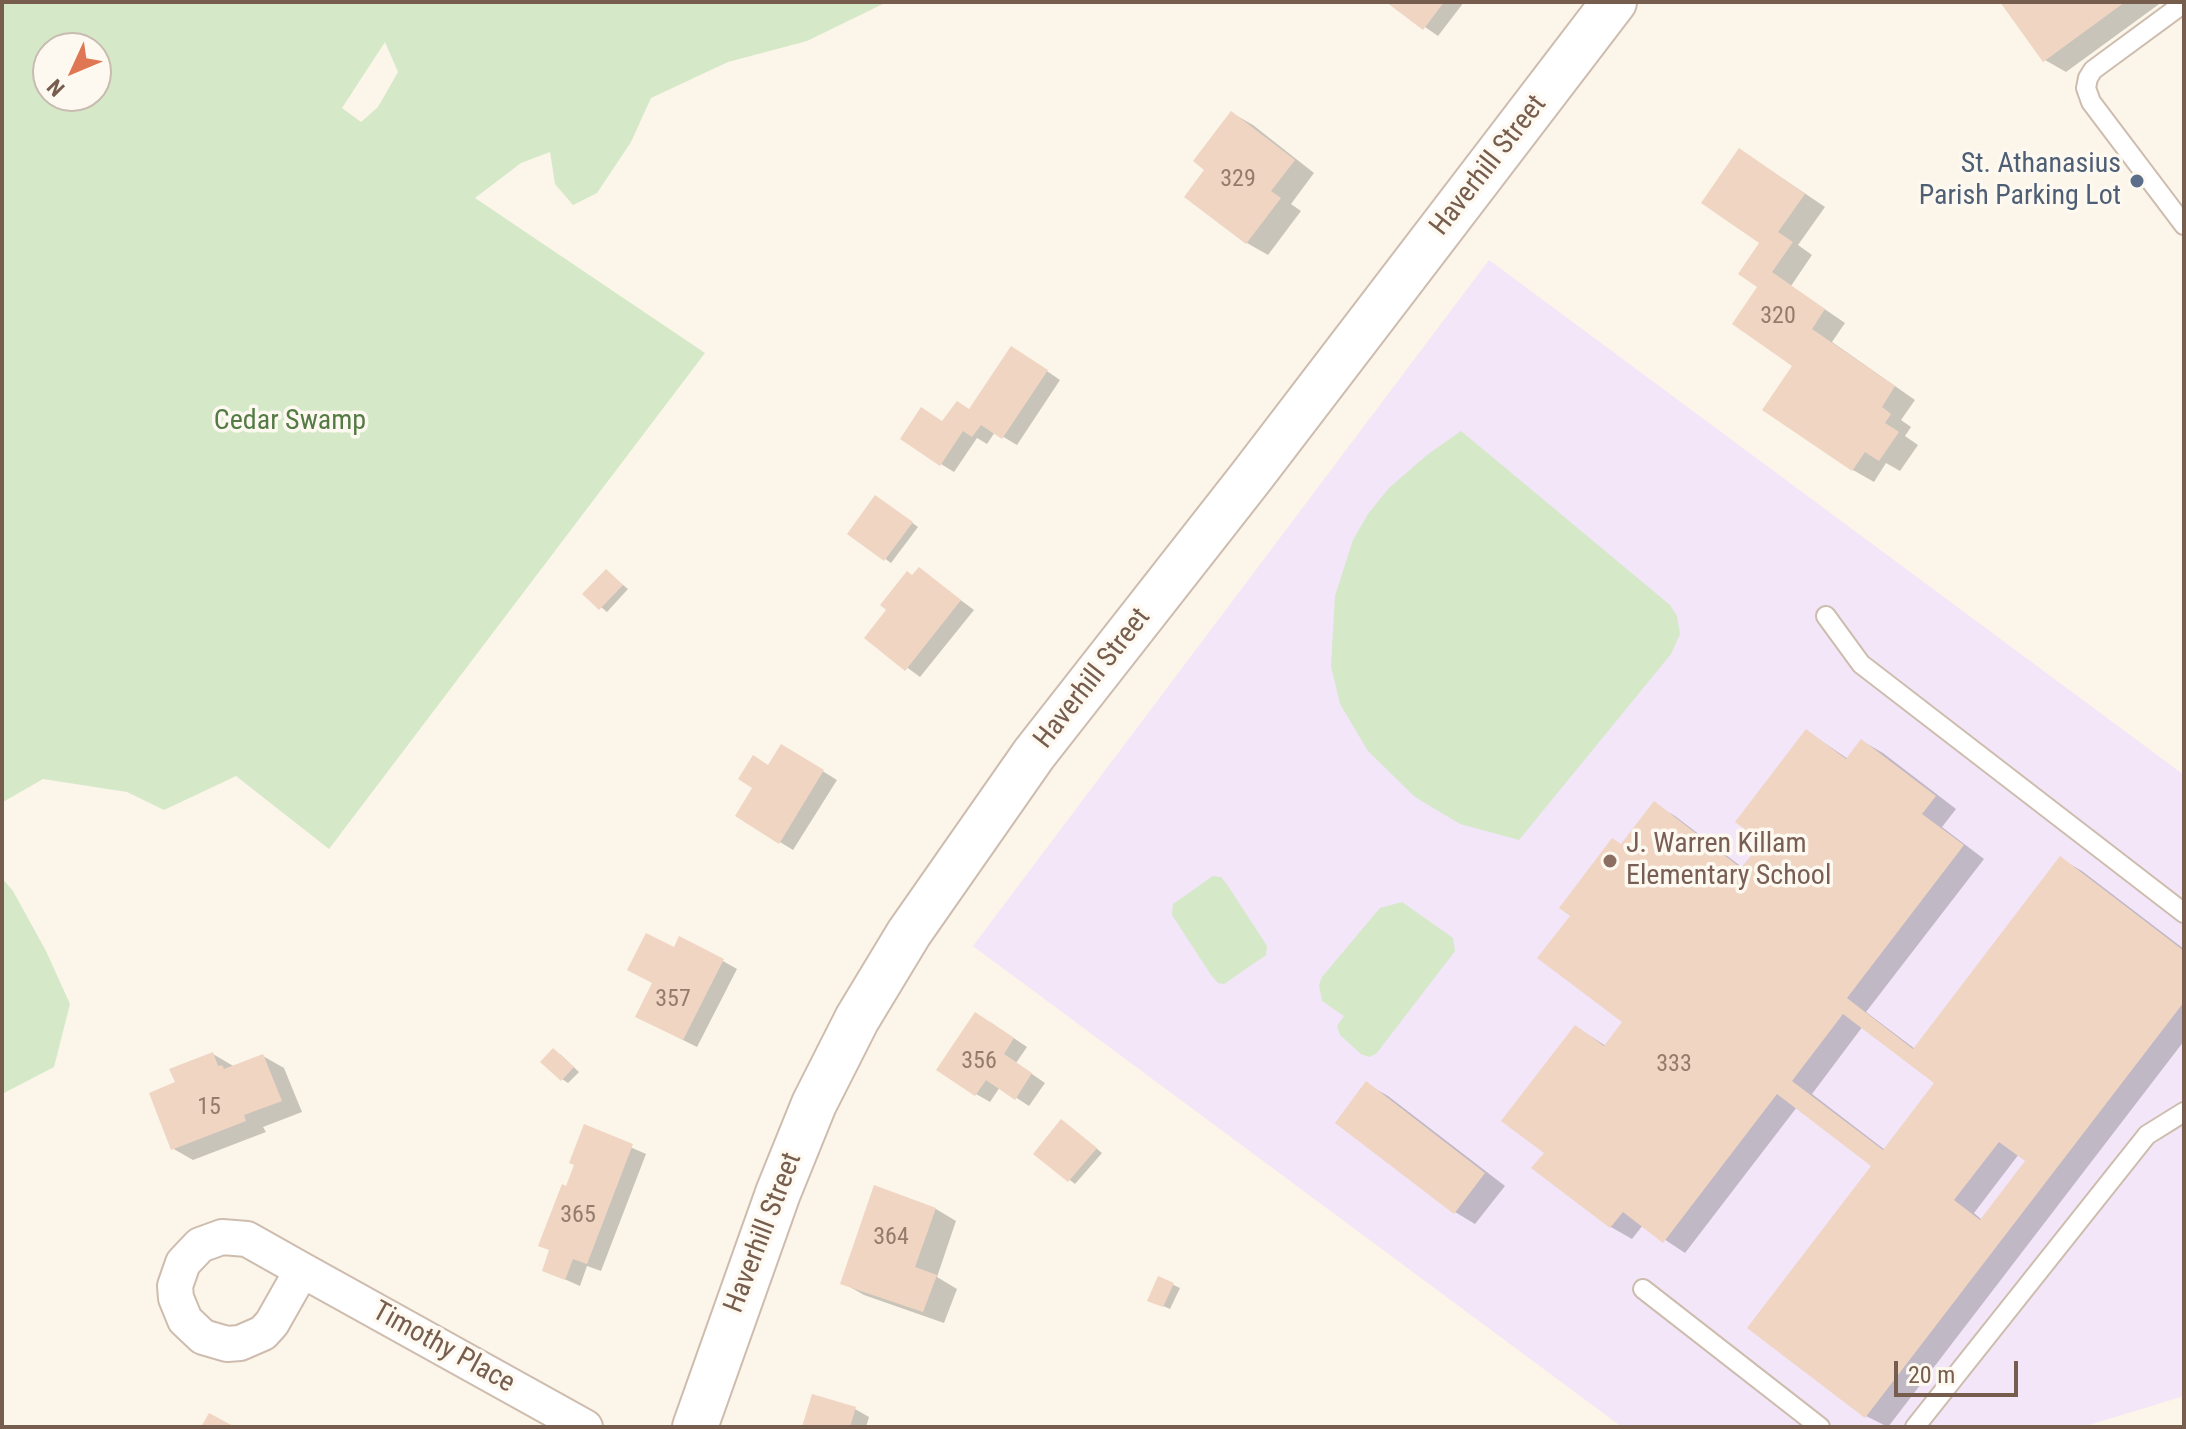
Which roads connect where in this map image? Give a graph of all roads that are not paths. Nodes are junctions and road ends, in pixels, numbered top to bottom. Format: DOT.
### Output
graph roads {
  1 [pos="1614,2"];
  2 [pos="2184,3"];
  3 [pos="2184,225"];
  4 [pos="1826,616"];
  5 [pos="2184,913"];
  6 [pos="2184,1112"];
  7 [pos="302,1270"];
  8 [pos="1643,1289"];
  9 [pos="585,1427"];
  10 [pos="695,1427"];
  11 [pos="1820,1427"];
  12 [pos="1915,1427"];
  1 -- 10 [label="street, Haverhill Street"];
  2 -- 3 [label="lane"];
  4 -- 5 [label="lane"];
  6 -- 12 [label="lane"];
  7 -- 9 [label="street, Timothy Place"];
  8 -- 11 [label="lane"];
}
